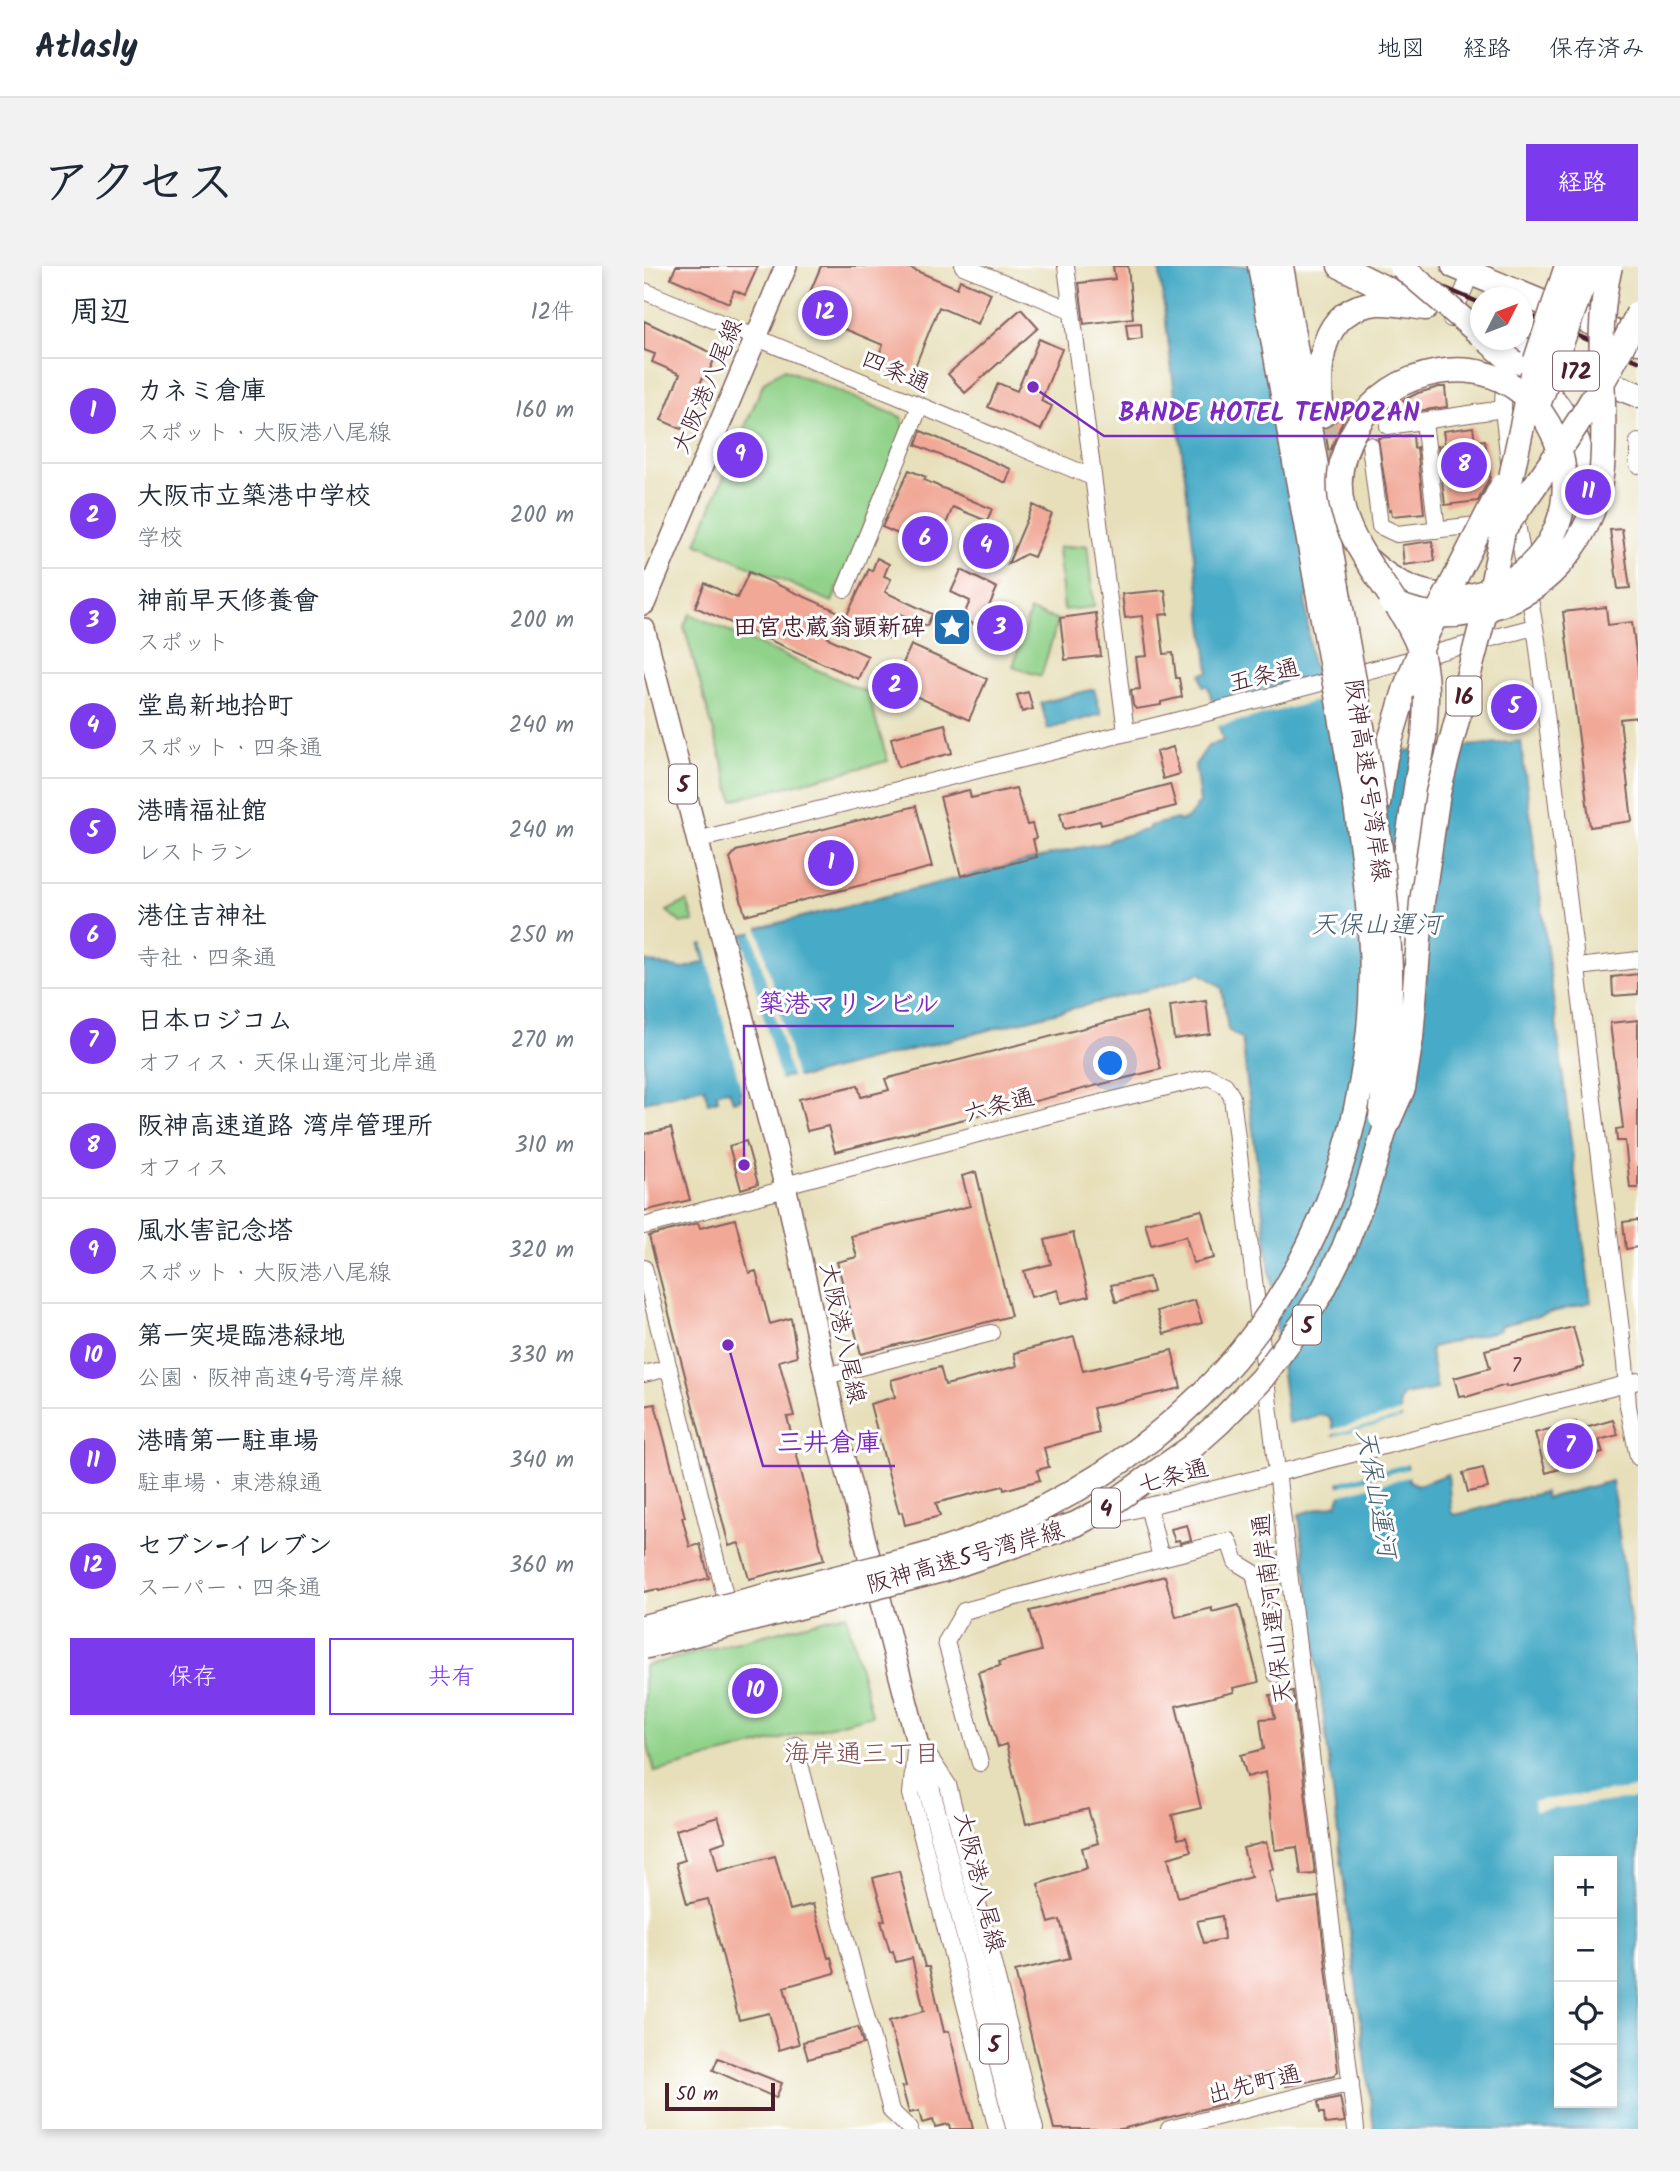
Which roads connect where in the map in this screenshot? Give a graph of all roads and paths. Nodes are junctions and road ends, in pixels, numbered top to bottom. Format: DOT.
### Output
graph roads {
  1 [pos="786,266"];
  2 [pos="964,266"];
  3 [pos="1066,266"];
  4 [pos="1260,266"];
  5 [pos="1281,266"];
  6 [pos="1340,266"];
  7 [pos="1401,266"];
  8 [pos="1567,266"];
  9 [pos="1590,266"];
  10 [pos="1611,266"];
  11 [pos="1465,268"];
  12 [pos="644,291"];
  13 [pos="1426,308"];
  14 [pos="1071,310"];
  15 [pos="1638,313"];
  16 [pos="1451,319"];
  17 [pos="1470,325"];
  18 [pos="1470,328"];
  19 [pos="756,338"];
  20 [pos="1638,342"];
  21 [pos="1499,350"];
  22 [pos="1505,350"];
  23 [pos="1524,350"];
  24 [pos="1638,395"];
  25 [pos="920,406"];
  26 [pos="1503,409"];
  27 [pos="1322,415"];
  28 [pos="1424,421"];
  29 [pos="1388,426"];
  30 [pos="1638,442"];
  31 [pos="1370,445"];
  32 [pos="1329,464"];
  33 [pos="1638,465"];
  34 [pos="1092,477"];
  35 [pos="1516,521"];
  36 [pos="1344,526"];
  37 [pos="1437,530"];
  38 [pos="1539,558"];
  39 [pos="845,589"];
  40 [pos="644,604"];
  41 [pos="1534,627"];
  42 [pos="644,629"];
  43 [pos="1406,687"];
  44 [pos="1126,732"];
  45 [pos="697,840"];
  46 [pos="1638,960"];
  47 [pos="1578,967"];
  48 [pos="1225,1085"];
  49 [pos="1385,1129"];
  50 [pos="1344,1139"];
  51 [pos="786,1187"];
  52 [pos="644,1226"];
  53 [pos="644,1268"];
  54 [pos="991,1334"];
  55 [pos="669,1367"];
  56 [pos="644,1374"];
  57 [pos="825,1376"];
  58 [pos="1632,1382"];
  59 [pos="1638,1457"];
  60 [pos="1279,1472"];
  61 [pos="1148,1506"];
  62 [pos="1161,1558"];
  63 [pos="874,1577"];
  64 [pos="729,1612"];
  65 [pos="644,1621"];
  66 [pos="644,1627"];
  67 [pos="644,1634"];
  68 [pos="644,1645"];
  69 [pos="1276,1674"];
  70 [pos="916,1738"];
  71 [pos="795,1745"];
  72 [pos="979,1763"];
  73 [pos="1351,2083"];
  74 [pos="910,2129"];
  75 [pos="997,2129"];
  76 [pos="1017,2129"];
  77 [pos="1035,2129"];
  78 [pos="1169,2129"];
  79 [pos="1356,2129"];
  1 -- 19 [label="main road, 大阪港八尾線"];
  2 -- 14 [label="street"];
  3 -- 14 [label="street"];
  4 -- 66 [label="highway, 阪神高速5号湾岸線 / 5, bridge"];
  5 -- 68 [label="highway, 阪神高速5号湾岸線 / 5, bridge"];
  6 -- 13 [label="highway"];
  7 -- 17 [label="highway, bridge"];
  8 -- 49 [label="highway, 16, bridge"];
  9 -- 43 [label="highway, 16, bridge"];
  10 -- 36 [label="highway, bridge"];
  11 -- 16 [label="street"];
  11 -- 20 [label="highway, 172"];
  12 -- 19 [label="street, 四条通"];
  13 -- 16 [label="highway"];
  13 -- 27 [label="highway"];
  14 -- 34 [label="street"];
  15 -- 43 [label="highway, bridge"];
  16 -- 18 [label="highway"];
  19 -- 25 [label="street, 四条通"];
  19 -- 40 [label="main road, 大阪港八尾線"];
  21 -- 38 [label="highway, bridge"];
  22 -- 26 [label="street"];
  23 -- 24 [label="highway, 172"];
  25 -- 34 [label="street, 四条通"];
  25 -- 39 [label="street"];
  26 -- 28 [label="street"];
  26 -- 35 [label="street"];
  28 -- 29 [label="street"];
  28 -- 37 [label="street"];
  30 -- 33 [label="street"];
  31 -- 37 [label="street"];
  32 -- 36 [label="highway, bridge"];
  34 -- 44 [label="street"];
  35 -- 37 [label="street"];
  35 -- 41 [label="street"];
  36 -- 38 [label="highway, bridge"];
  38 -- 49 [label="highway, bridge"];
  41 -- 44 [label="street, 五条通"];
  41 -- 47 [label="street"];
  42 -- 45 [label="main road, 大阪港八尾線 / 5"];
  43 -- 50 [label="highway, 16, bridge"];
  44 -- 45 [label="street, 五条通"];
  45 -- 51 [label="main road, 大阪港八尾線 / 5"];
  46 -- 47 [label="street"];
  47 -- 58 [label="street"];
  48 -- 51 [label="street, 六条通"];
  48 -- 60 [label="street, 天保山運河南岸通"];
  49 -- 68 [label="highway, 4, bridge"];
  50 -- 65 [label="highway, 4, bridge"];
  51 -- 52 [label="street, 六条通"];
  51 -- 57 [label="main road, 大阪港八尾線 / 5"];
  53 -- 55 [label="street"];
  54 -- 57 [label="street"];
  55 -- 56 [label="street"];
  55 -- 64 [label="street"];
  57 -- 63 [label="main road, 大阪港八尾線 / 5"];
  58 -- 59 [label="street"];
  58 -- 60 [label="street, 七条通"];
  60 -- 61 [label="street, 七条通"];
  60 -- 73 [label="street, 天保山運河南岸通"];
  61 -- 62 [label="street"];
  61 -- 63 [label="street, 七条通"];
  62 -- 69 [label="street"];
  62 -- 72 [label="street"];
  63 -- 64 [label="street, 七条通"];
  63 -- 70 [label="main road, 大阪港八尾線 / 5"];
  64 -- 67 [label="street, 七条通"];
  70 -- 75 [label="street"];
  70 -- 76 [label="main road, 大阪港八尾線 / 5"];
  70 -- 77 [label="street"];
  71 -- 74 [label="street"];
  73 -- 78 [label="street, 出先町通"];
  73 -- 79 [label="street, 天保山運河南岸通"];
}
